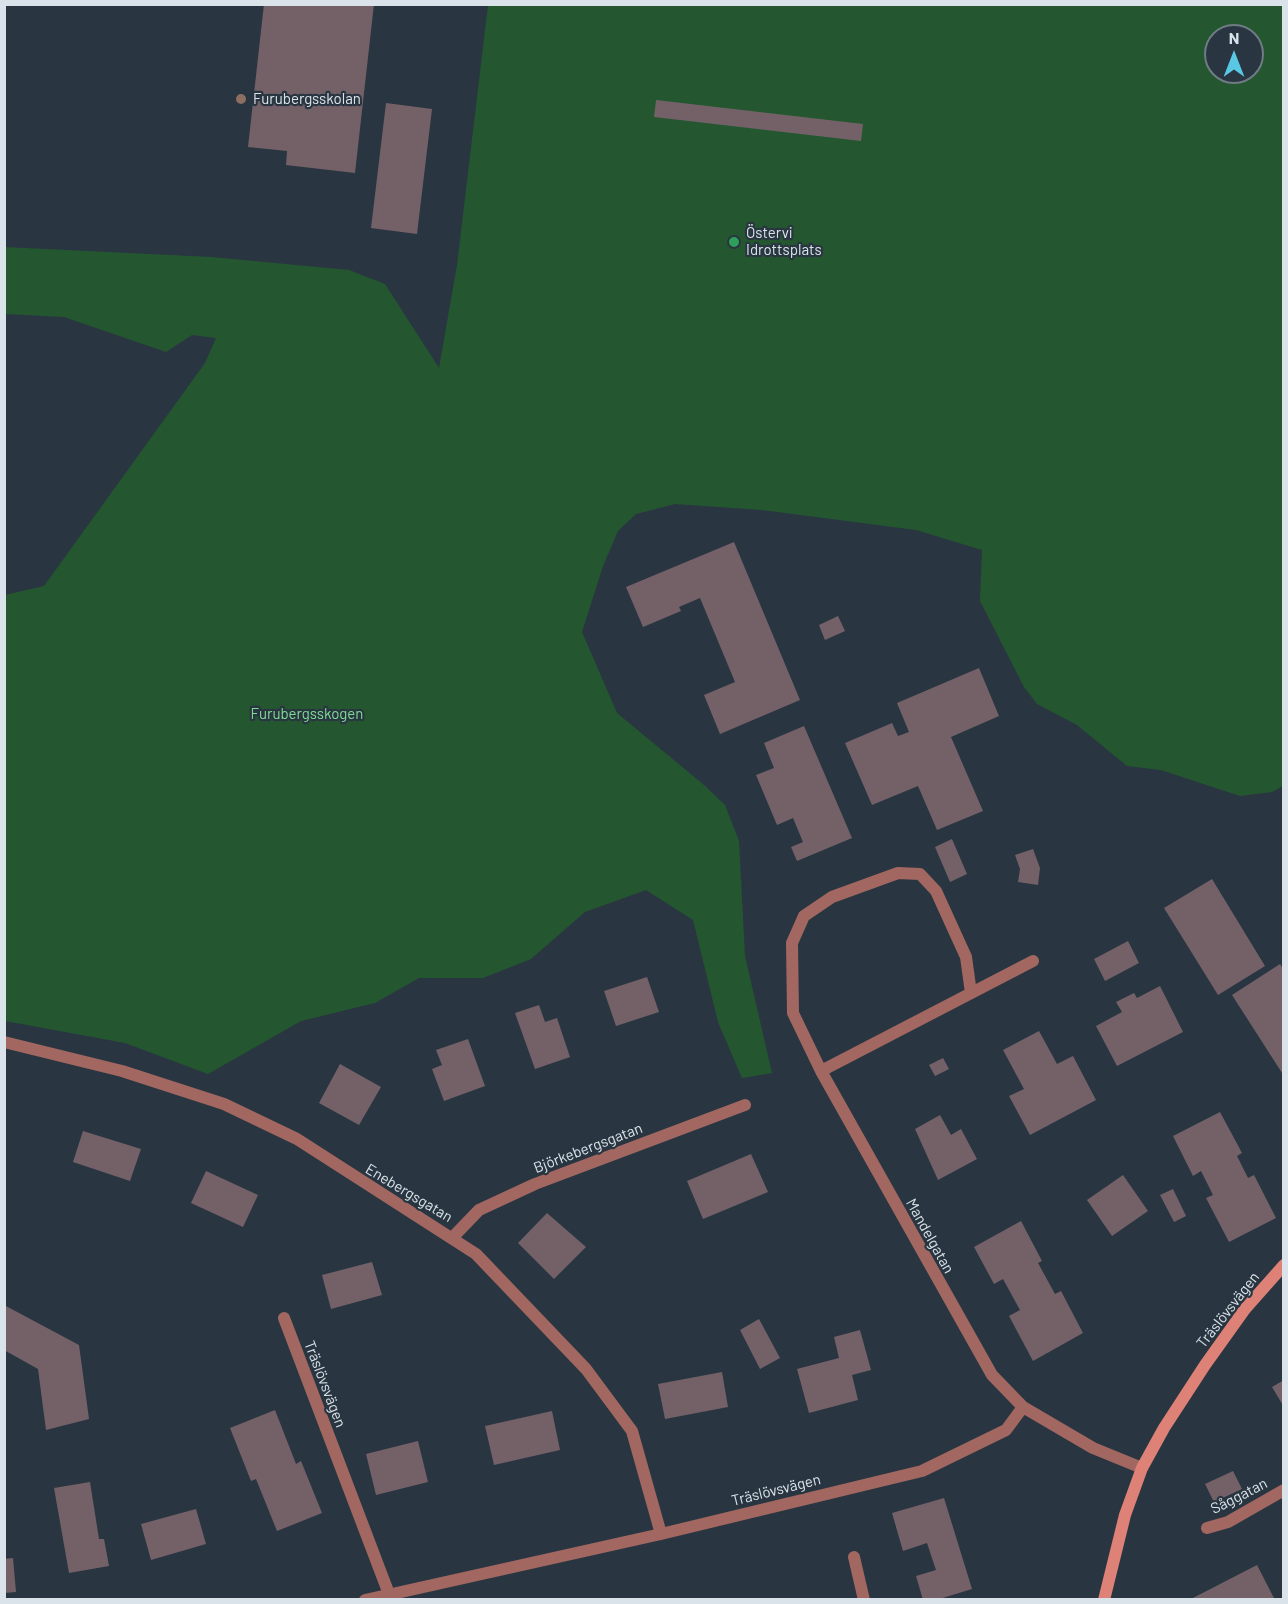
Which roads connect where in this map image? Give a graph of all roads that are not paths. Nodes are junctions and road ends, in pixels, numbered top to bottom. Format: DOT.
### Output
graph roads {
  1 [pos="1033,961"];
  2 [pos="971,993"];
  3 [pos="4,1042"];
  4 [pos="821,1071"];
  5 [pos="745,1105"];
  6 [pos="453,1237"];
  7 [pos="1284,1265"];
  8 [pos="284,1318"];
  9 [pos="1023,1407"];
  10 [pos="1142,1468"];
  11 [pos="1284,1490"];
  12 [pos="1207,1528"];
  13 [pos="661,1534"];
  14 [pos="854,1557"];
  15 [pos="389,1594"];
  16 [pos="365,1599"];
  17 [pos="864,1599"];
  18 [pos="1104,1599"];
  1 -- 2 [label="street"];
  2 -- 4 [label="street"];
  2 -- 4 [label="street, Mandelgatan"];
  3 -- 6 [label="street, Enebergsgatan"];
  4 -- 9 [label="street, Mandelgatan"];
  5 -- 6 [label="street, Björkebergsgatan"];
  6 -- 13 [label="street, Enebergsgatan"];
  7 -- 10 [label="street, Träslövsvägen"];
  8 -- 15 [label="street, Träslövsvägen"];
  9 -- 10 [label="street"];
  9 -- 13 [label="street, Träslövsvägen"];
  10 -- 18 [label="street, Träslövsvägen"];
  11 -- 12 [label="street, Såggatan"];
  13 -- 15 [label="street, Träslövsvägen"];
  14 -- 17 [label="street"];
  15 -- 16 [label="street, Träslövsvägen"];
}
